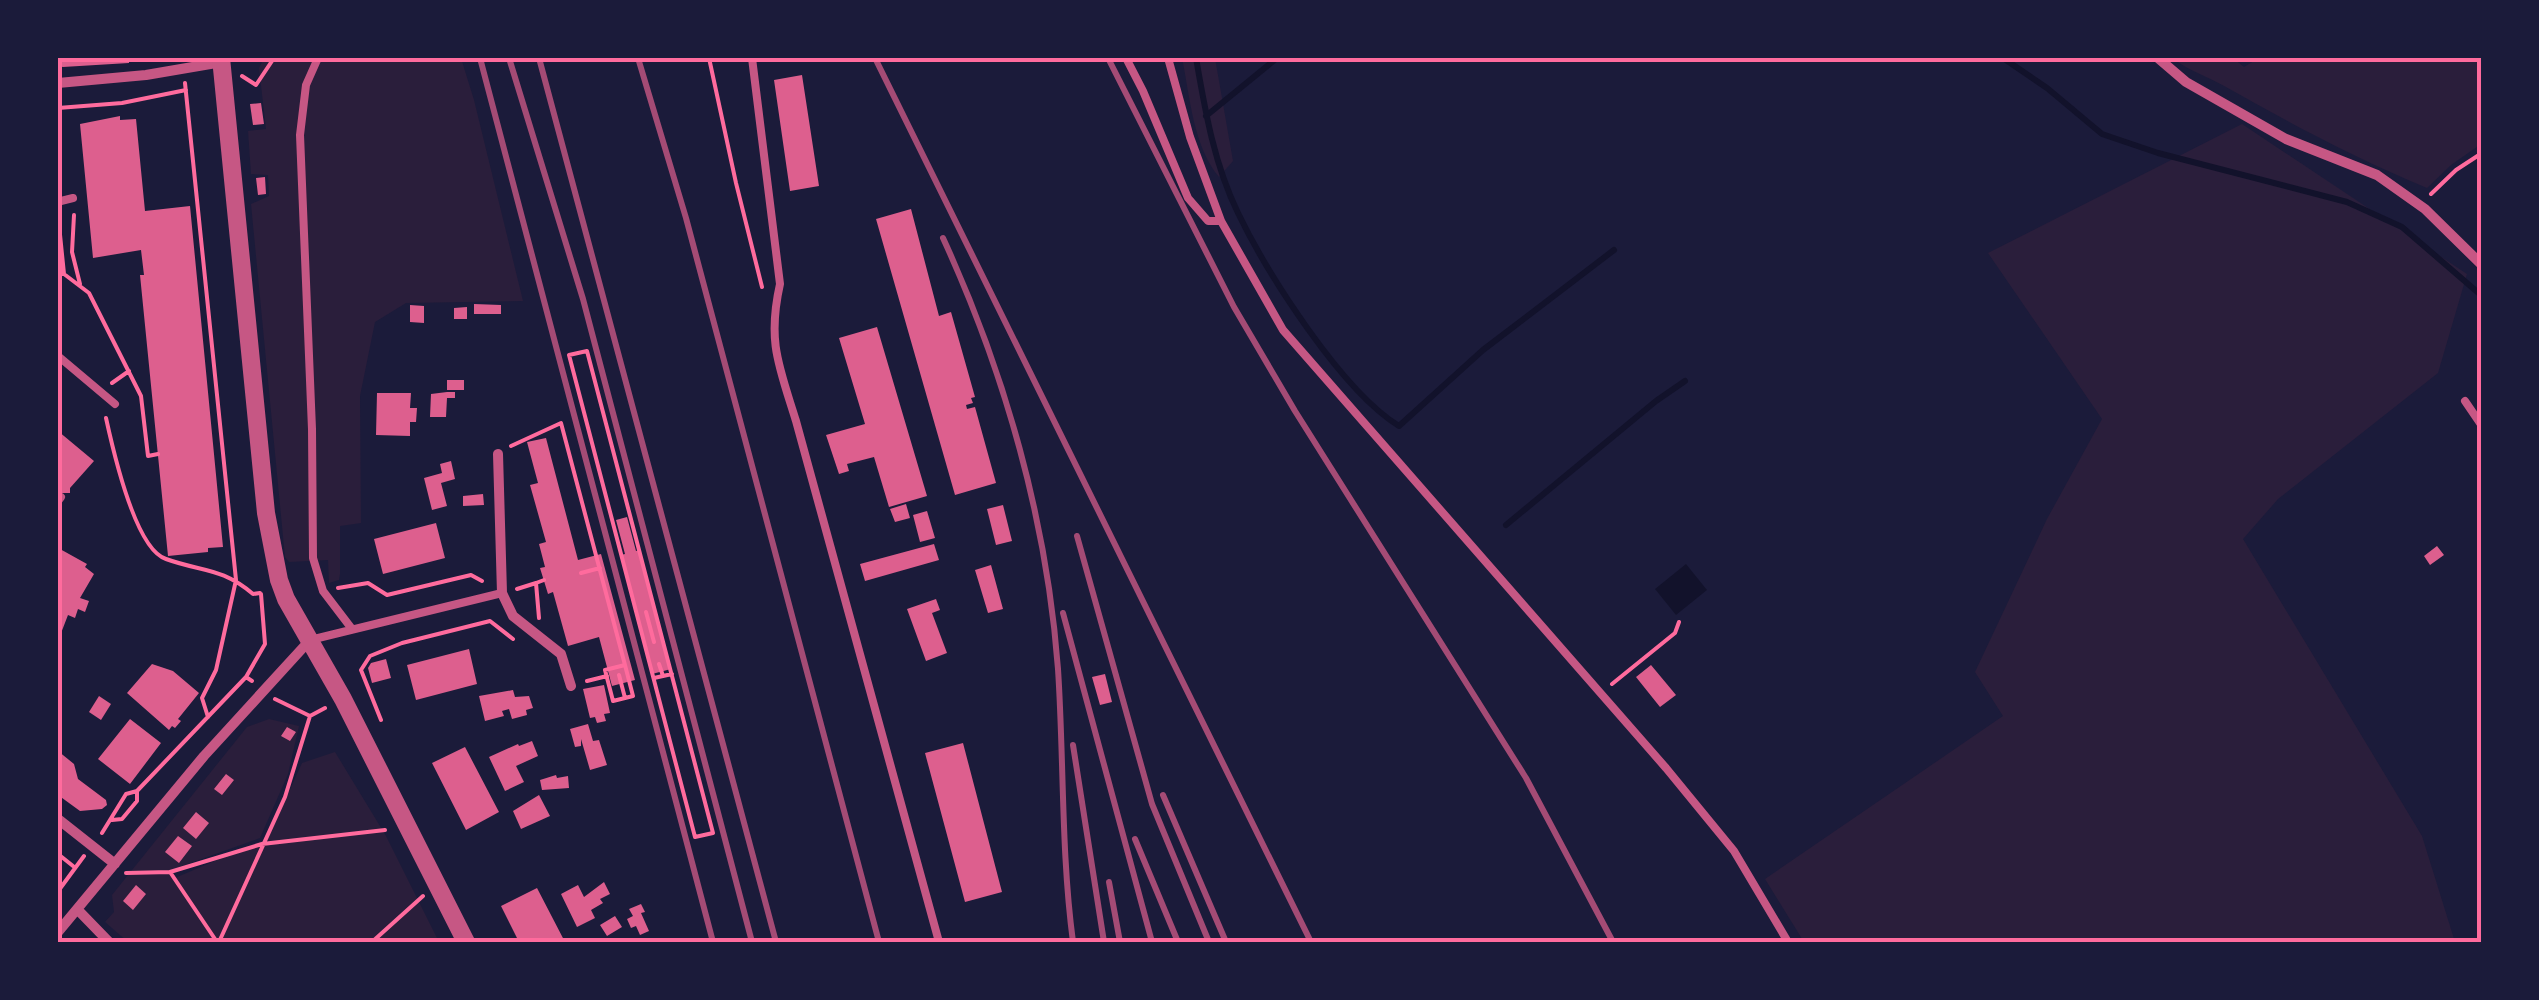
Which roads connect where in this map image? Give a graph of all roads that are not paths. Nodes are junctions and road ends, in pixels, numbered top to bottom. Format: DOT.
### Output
graph roads {
  1 [pos="318,58"];
  2 [pos="752,58"];
  3 [pos="1126,58"];
  4 [pos="1168,58"];
  5 [pos="2158,58"];
  6 [pos="222,66"];
  7 [pos="58,83"];
  8 [pos="73,198"];
  9 [pos="59,205"];
  10 [pos="1221,221"];
  11 [pos="2482,264"];
  12 [pos="58,356"];
  13 [pos="2465,401"];
  14 [pos="114,404"];
  15 [pos="2482,426"];
  16 [pos="498,454"];
  17 [pos="502,593"];
  18 [pos="352,629"];
  19 [pos="310,640"];
  20 [pos="572,686"];
  21 [pos="58,819"];
  22 [pos="114,864"];
  23 [pos="77,909"];
  24 [pos="58,932"];
  25 [pos="109,942"];
  26 [pos="466,942"];
  27 [pos="939,942"];
  28 [pos="1788,942"];
  1 -- 18 [label="lane"];
  2 -- 27 [label="lane"];
  3 -- 10 [label="lane"];
  4 -- 10 [label="lane"];
  5 -- 11 [label="street"];
  6 -- 7 [label="street"];
  6 -- 19 [label="street"];
  8 -- 9 [label="lane"];
  10 -- 28 [label="lane"];
  12 -- 14 [label="lane"];
  13 -- 15 [label="lane"];
  16 -- 17 [label="street"];
  17 -- 18 [label="lane"];
  17 -- 20 [label="street"];
  18 -- 19 [label="lane"];
  19 -- 22 [label="street"];
  19 -- 26 [label="street"];
  21 -- 22 [label="street"];
  22 -- 23 [label="street"];
  23 -- 24 [label="street"];
  23 -- 25 [label="street"];
}
